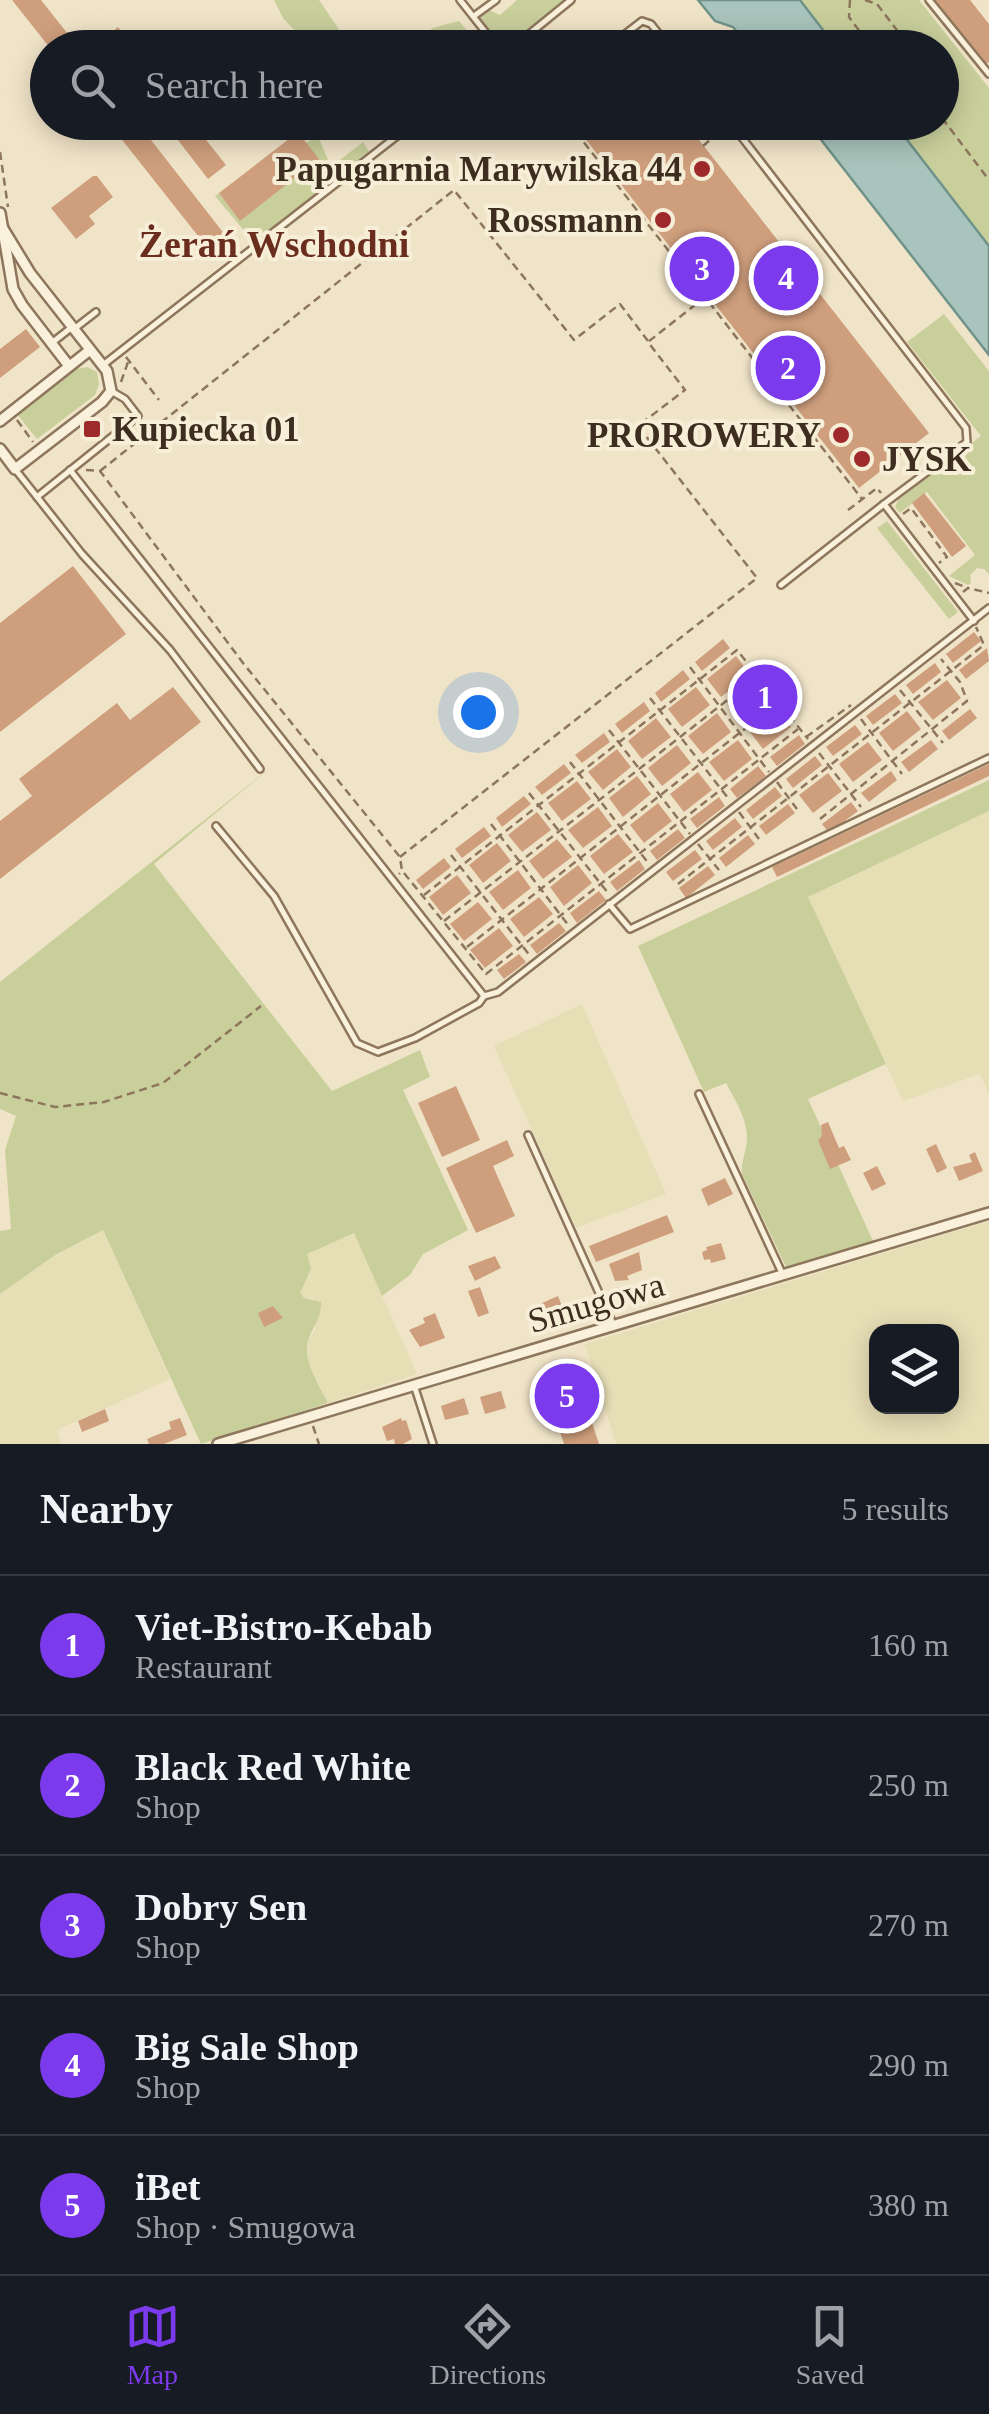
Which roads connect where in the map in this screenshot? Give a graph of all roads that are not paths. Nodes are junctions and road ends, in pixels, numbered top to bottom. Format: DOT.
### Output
graph roads {
  1 [pos="460,0"];
  2 [pos="496,0"];
  3 [pos="572,0"];
  4 [pos="929,0"];
  5 [pos="473,17"];
  6 [pos="483,30"];
  7 [pos="534,30"];
  8 [pos="630,30"];
  9 [pos="656,30"];
  10 [pos="953,30"];
  11 [pos="959,37"];
  12 [pos="989,74"];
  13 [pos="393,140"];
  14 [pos="743,140"];
  15 [pos="0,213"];
  16 [pos="6,225"];
  17 [pos="96,312"];
  18 [pos="73,328"];
  19 [pos="51,344"];
  20 [pos="90,350"];
  21 [pos="102,365"];
  22 [pos="68,366"];
  23 [pos="111,391"];
  24 [pos="0,421"];
  25 [pos="0,449"];
  26 [pos="15,469"];
  27 [pos="70,470"];
  28 [pos="37,497"];
  29 [pos="884,504"];
  30 [pos="781,584"];
  31 [pos="989,608"];
  32 [pos="974,621"];
  33 [pos="989,758"];
  34 [pos="260,768"];
  35 [pos="216,826"];
  36 [pos="609,904"];
  37 [pos="484,996"];
  38 [pos="698,1094"];
  39 [pos="528,1135"];
  40 [pos="989,1213"];
  41 [pos="783,1276"];
  42 [pos="614,1326"];
  43 [pos="414,1386"];
  44 [pos="218,1444"];
  45 [pos="433,1444"];
  1 -- 5 [label="lane"];
  2 -- 5 [label="lane"];
  3 -- 7 [label="lane"];
  4 -- 10 [label="lane"];
  5 -- 6 [label="lane"];
  8 -- 9 [label="lane"];
  11 -- 12 [label="lane"];
  13 -- 21 [label="lane"];
  14 -- 29 [label="lane"];
  15 -- 16 [label="street"];
  16 -- 18 [label="street"];
  16 -- 19 [label="street"];
  17 -- 18 [label="lane"];
  18 -- 19 [label="lane"];
  18 -- 20 [label="street"];
  19 -- 22 [label="street"];
  20 -- 21 [label="street"];
  20 -- 22 [label="street"];
  21 -- 23 [label="street"];
  22 -- 24 [label="street"];
  23 -- 26 [label="street"];
  23 -- 27 [label="lane"];
  25 -- 26 [label="street"];
  26 -- 28 [label="lane"];
  27 -- 28 [label="lane"];
  27 -- 37 [label="lane"];
  28 -- 34 [label="lane"];
  29 -- 30 [label="lane"];
  29 -- 32 [label="lane"];
  31 -- 32 [label="lane"];
  32 -- 36 [label="lane"];
  33 -- 36 [label="lane"];
  35 -- 37 [label="lane"];
  36 -- 37 [label="lane"];
  38 -- 41 [label="lane"];
  39 -- 42 [label="lane"];
  40 -- 41 [label="street, Smugowa"];
  41 -- 42 [label="street, Smugowa"];
  42 -- 43 [label="street, Smugowa"];
  43 -- 44 [label="street, Smugowa"];
  43 -- 45 [label="lane"];
}
